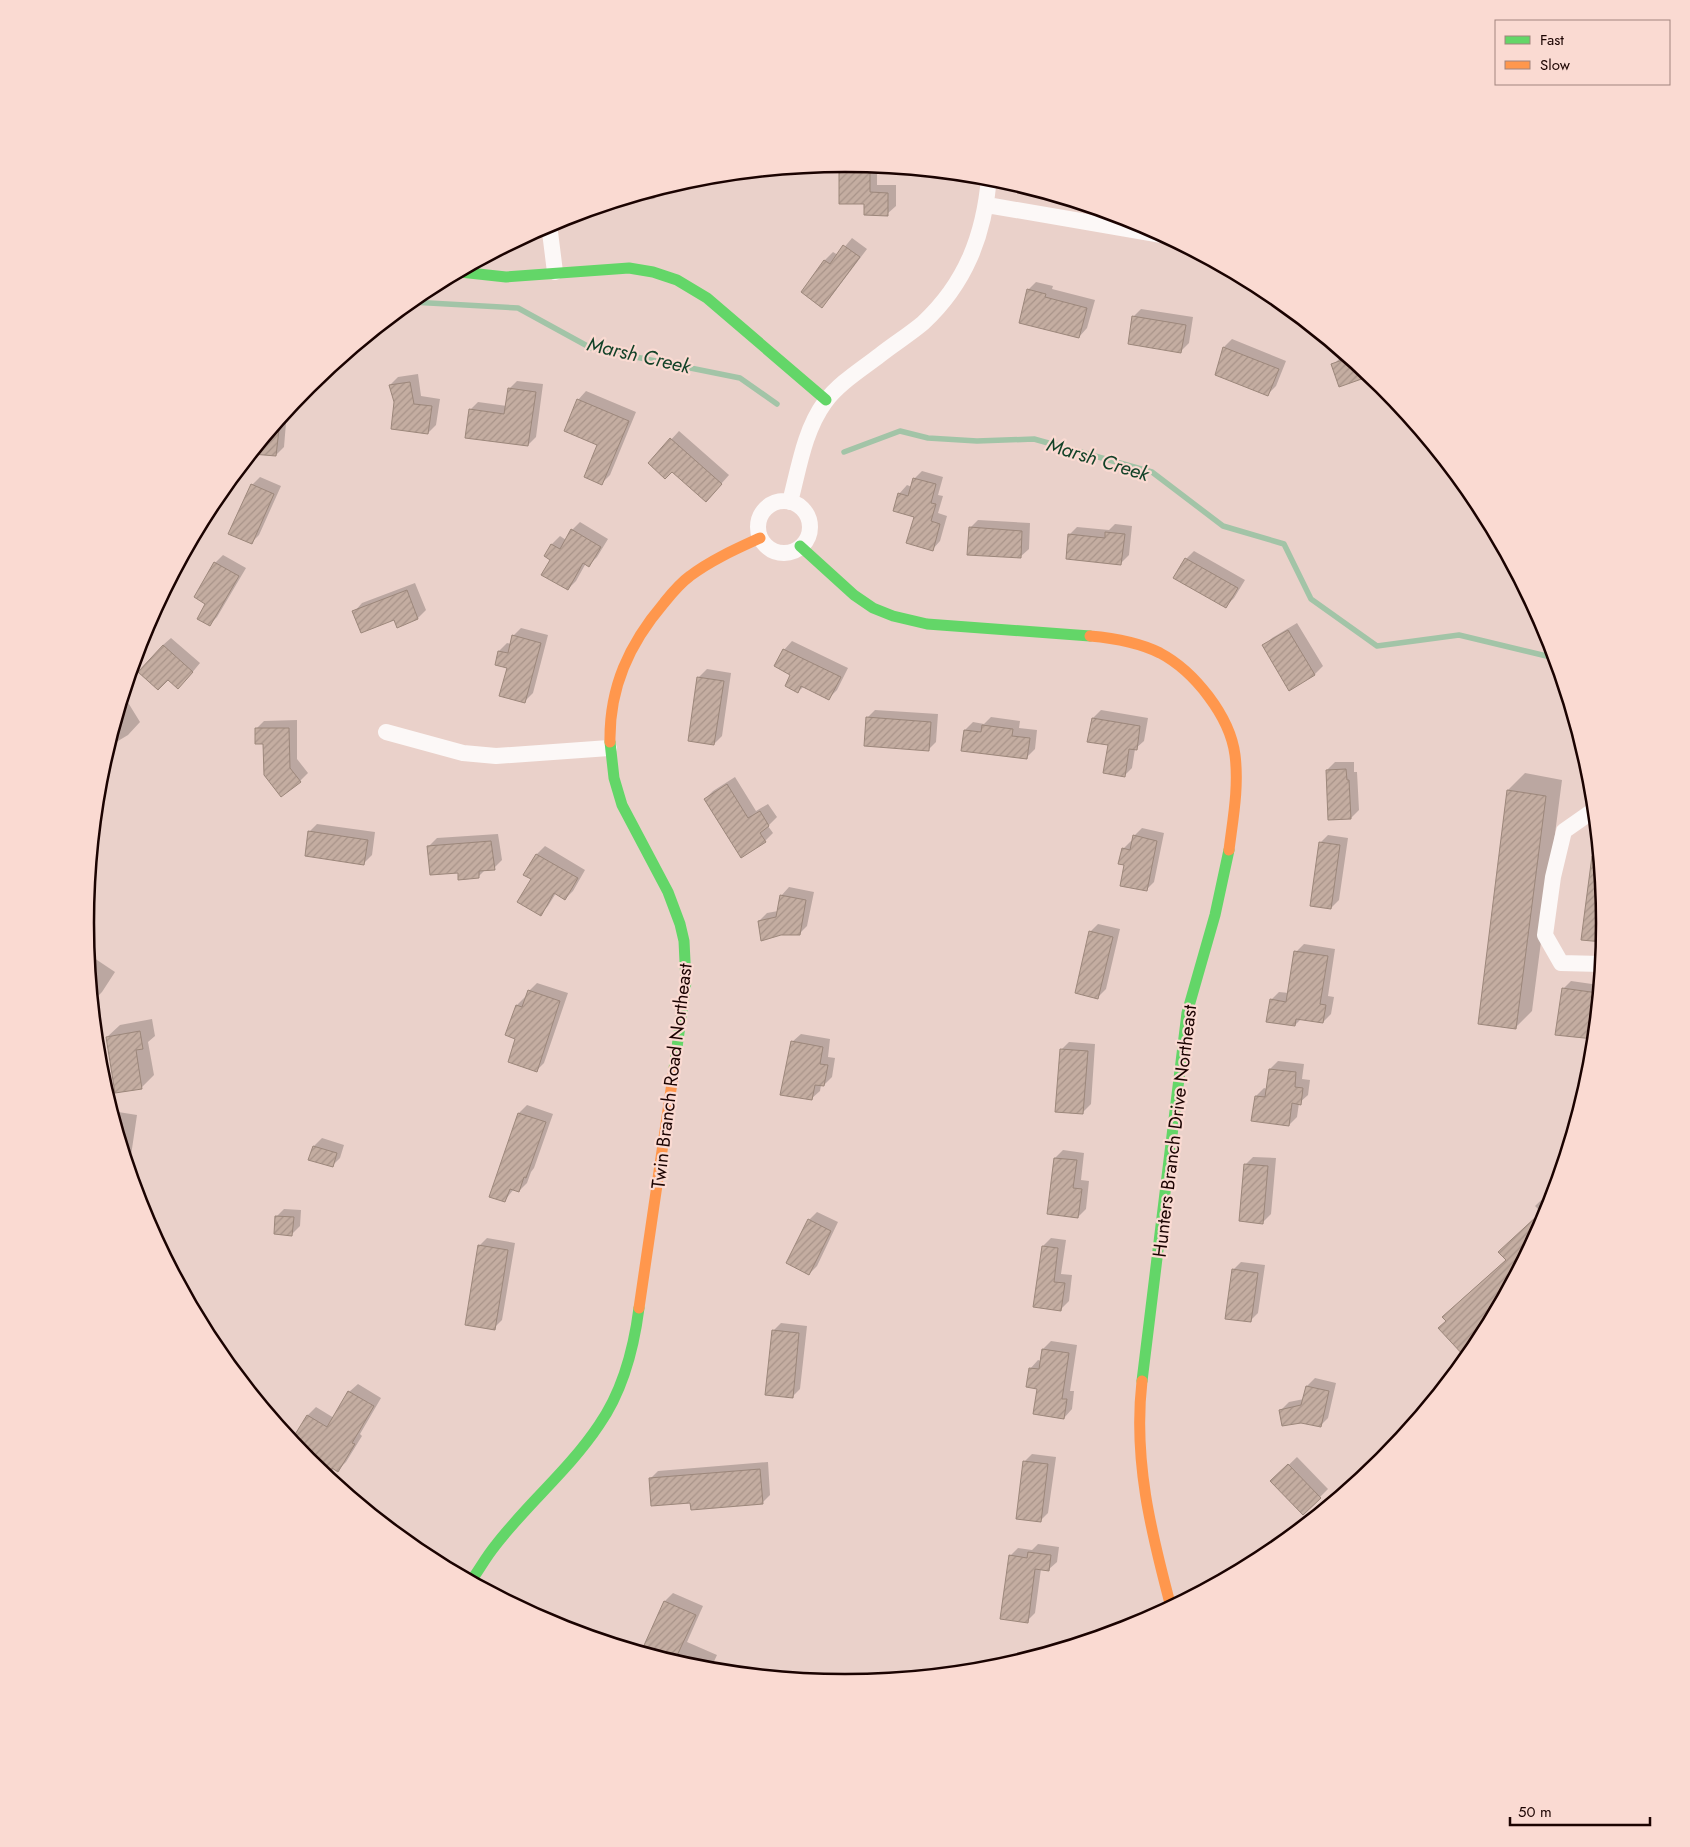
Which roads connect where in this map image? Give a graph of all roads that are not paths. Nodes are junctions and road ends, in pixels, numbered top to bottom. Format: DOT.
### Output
graph roads {
  1 [pos="988,186"];
  2 [pos="987,205"];
  3 [pos="1135,230"];
  4 [pos="550,233"];
  5 [pos="555,272"];
  6 [pos="469,273"];
  7 [pos="826,400"];
  8 [pos="790,502"];
  9 [pos="760,538"];
  10 [pos="800,546"];
  11 [pos="386,732"];
  12 [pos="609,748"];
  13 [pos="1588,814"];
  14 [pos="1595,964"];
  15 [pos="474,1577"];
  16 [pos="1169,1601"];
  1 -- 2 [label="street"];
  2 -- 3 [label="street"];
  2 -- 7 [label="street"];
  4 -- 5 [label="street"];
  5 -- 6 [label="street"];
  5 -- 7 [label="street"];
  7 -- 8 [label="street"];
  8 -- 9 [label="street"];
  8 -- 10 [label="street"];
  9 -- 10 [label="street"];
  9 -- 12 [label="street, Twin Branch Road Northeast"];
  10 -- 16 [label="street, Hunters Branch Drive Northeast"];
  11 -- 12 [label="street"];
  12 -- 15 [label="street, Twin Branch Road Northeast"];
  13 -- 14 [label="street"];
}
